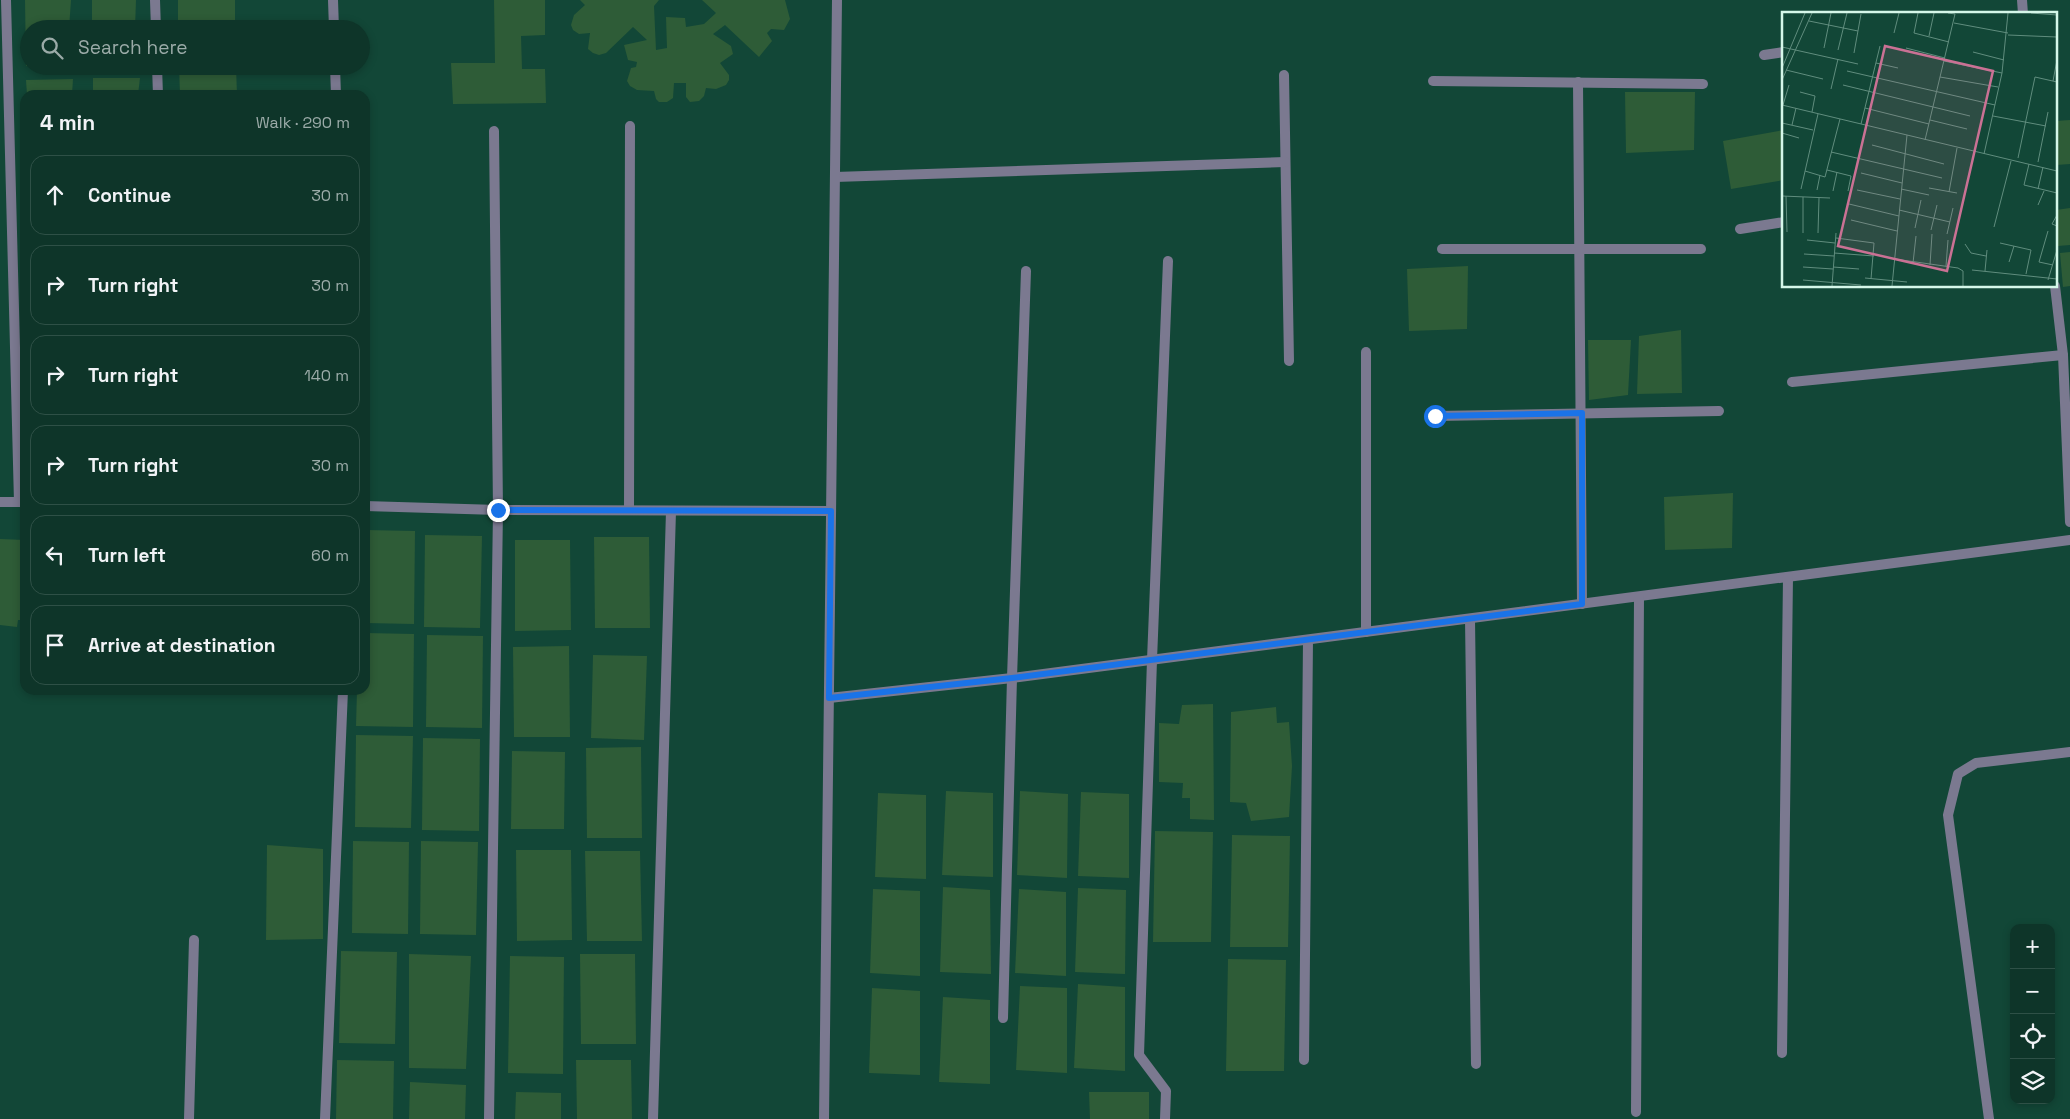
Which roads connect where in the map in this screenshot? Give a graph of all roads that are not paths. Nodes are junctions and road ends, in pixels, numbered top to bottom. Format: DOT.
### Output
graph roads {
  1 [pos="6,0"];
  2 [pos="155,0"];
  3 [pos="333,0"];
  4 [pos="837,0"];
  5 [pos="156,20"];
  6 [pos="334,20"];
  7 [pos="1782,52"];
  8 [pos="1764,55"];
  9 [pos="157,75"];
  10 [pos="335,75"];
  11 [pos="1284,75"];
  12 [pos="1432,81"];
  13 [pos="1578,82"];
  14 [pos="1703,84"];
  15 [pos="158,90"];
  16 [pos="336,90"];
  17 [pos="630,126"];
  18 [pos="494,131"];
  19 [pos="1285,162"];
  20 [pos="835,177"];
  21 [pos="1782,222"];
  22 [pos="1740,229"];
  23 [pos="1442,249"];
  24 [pos="1580,249"];
  25 [pos="1701,249"];
  26 [pos="1168,261"];
  27 [pos="1026,271"];
  28 [pos="2055,288"];
  29 [pos="1366,352"];
  30 [pos="2063,355"];
  31 [pos="1289,361"];
  32 [pos="1792,382"];
  33 [pos="1718,411"];
  34 [pos="1582,413"];
  35 [pos="1435,416"];
  36 [pos="20,439"];
  37 [pos="0,502"];
  38 [pos="20,502"];
  39 [pos="370,506"];
  40 [pos="498,510"];
  41 [pos="630,510"];
  42 [pos="671,510"];
  43 [pos="831,511"];
  44 [pos="2070,522"];
  45 [pos="2070,540"];
  46 [pos="1788,577"];
  47 [pos="1639,597"];
  48 [pos="1582,604"];
  49 [pos="1470,619"];
  50 [pos="1366,632"];
  51 [pos="1308,640"];
  52 [pos="1152,660"];
  53 [pos="1012,678"];
  54 [pos="343,695"];
  55 [pos="829,698"];
  56 [pos="2070,752"];
  57 [pos="194,940"];
  58 [pos="1003,1018"];
  59 [pos="1782,1054"];
  60 [pos="1304,1060"];
  61 [pos="1476,1064"];
  62 [pos="1636,1112"];
  63 [pos="189,1119"];
  64 [pos="325,1119"];
  65 [pos="489,1119"];
  66 [pos="652,1119"];
  67 [pos="824,1119"];
  68 [pos="1165,1119"];
  69 [pos="1989,1119"];
  1 -- 36 [label="street"];
  2 -- 5 [label="street"];
  3 -- 6 [label="street"];
  4 -- 20 [label="street"];
  7 -- 8 [label="street"];
  9 -- 15 [label="street"];
  10 -- 16 [label="street"];
  11 -- 19 [label="street"];
  12 -- 13 [label="street"];
  13 -- 14 [label="street"];
  13 -- 24 [label="street"];
  17 -- 41 [label="street"];
  18 -- 40 [label="street"];
  19 -- 20 [label="street"];
  19 -- 31 [label="street"];
  20 -- 43 [label="street"];
  21 -- 22 [label="street"];
  23 -- 24 [label="street"];
  24 -- 25 [label="street"];
  24 -- 34 [label="street"];
  26 -- 52 [label="street"];
  27 -- 53 [label="street"];
  28 -- 30 [label="street"];
  29 -- 50 [label="street"];
  30 -- 32 [label="street"];
  30 -- 44 [label="street"];
  33 -- 34 [label="street"];
  34 -- 35 [label="street"];
  34 -- 48 [label="street"];
  37 -- 38 [label="street"];
  39 -- 40 [label="street"];
  40 -- 41 [label="street"];
  40 -- 65 [label="street"];
  41 -- 42 [label="street"];
  42 -- 43 [label="street"];
  42 -- 66 [label="street"];
  43 -- 55 [label="street"];
  45 -- 46 [label="street"];
  46 -- 47 [label="street"];
  46 -- 59 [label="street"];
  47 -- 48 [label="street"];
  47 -- 62 [label="street"];
  48 -- 49 [label="street"];
  49 -- 50 [label="street"];
  49 -- 61 [label="street"];
  50 -- 51 [label="street"];
  51 -- 52 [label="street"];
  51 -- 60 [label="street"];
  52 -- 53 [label="street"];
  52 -- 68 [label="street"];
  53 -- 55 [label="street"];
  53 -- 58 [label="street"];
  54 -- 64 [label="street"];
  55 -- 67 [label="street"];
  56 -- 69 [label="street"];
  57 -- 63 [label="street"];
}
